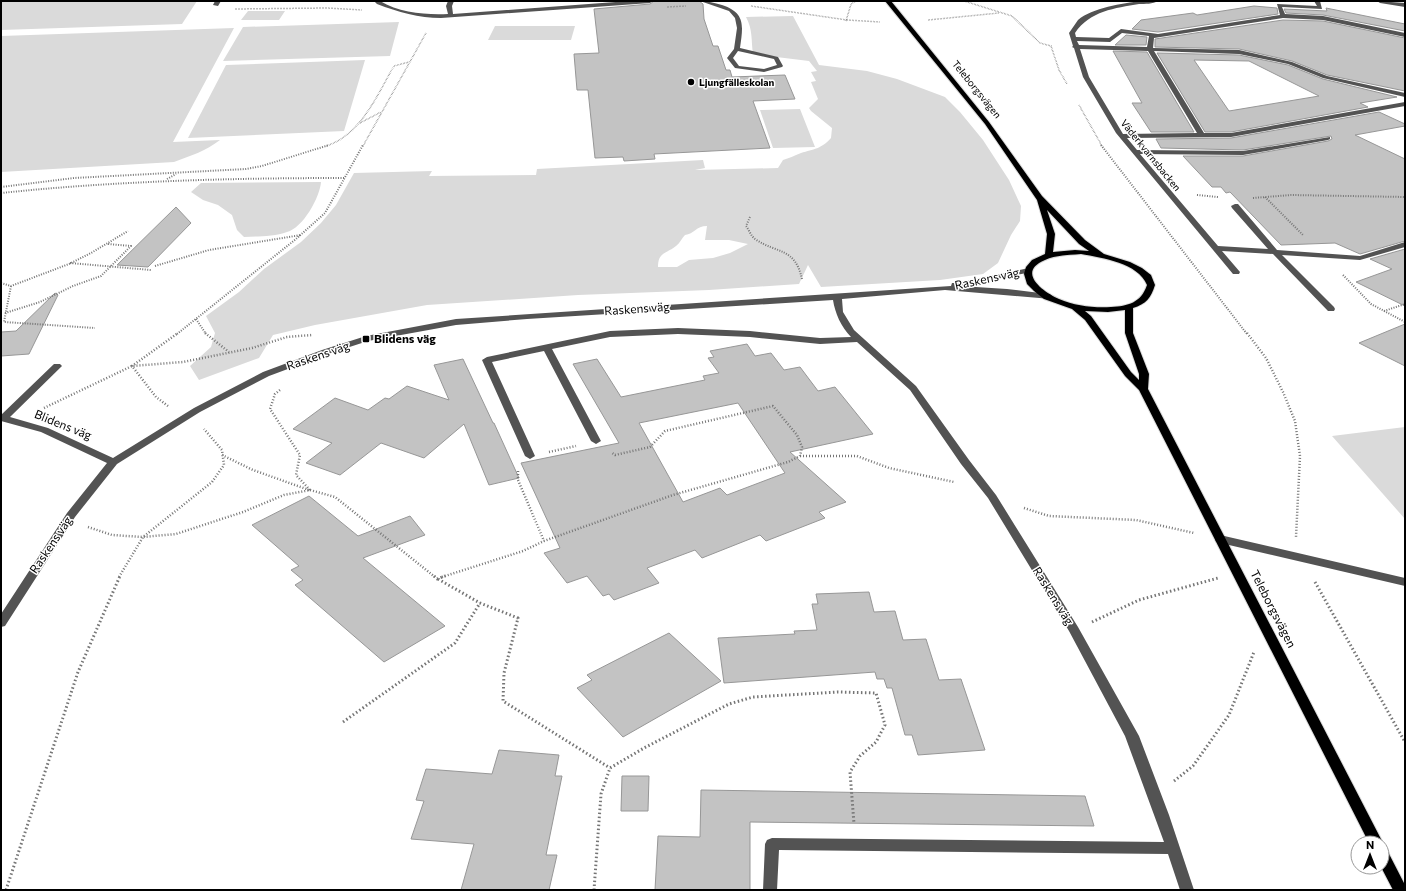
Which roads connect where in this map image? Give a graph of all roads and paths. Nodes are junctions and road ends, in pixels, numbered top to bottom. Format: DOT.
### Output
graph roads {
  1 [pos="377,1"];
  2 [pos="451,1"];
  3 [pos="650,1"];
  4 [pos="702,1"];
  5 [pos="856,1"];
  6 [pos="888,1"];
  7 [pos="964,1"];
  8 [pos="1155,1"];
  9 [pos="1317,1"];
  10 [pos="1380,1"];
  11 [pos="217,3"];
  12 [pos="1405,5"];
  13 [pos="364,10"];
  14 [pos="1000,12"];
  15 [pos="451,16"];
  16 [pos="1283,16"];
  17 [pos="846,21"];
  18 [pos="923,21"];
  19 [pos="429,30"];
  20 [pos="1156,35"];
  21 [pos="1405,35"];
  22 [pos="1073,39"];
  23 [pos="1075,47"];
  24 [pos="737,49"];
  25 [pos="1150,49"];
  26 [pos="409,62"];
  27 [pos="1067,84"];
  28 [pos="1405,95"];
  29 [pos="1078,104"];
  30 [pos="1405,104"];
  31 [pos="381,112"];
  32 [pos="360,123"];
  33 [pos="1121,136"];
  34 [pos="1202,136"];
  35 [pos="1328,138"];
  36 [pos="1134,152"];
  37 [pos="177,174"];
  38 [pos="345,178"];
  39 [pos="166,180"];
  40 [pos="1,187"];
  41 [pos="1167,191"];
  42 [pos="1,193"];
  43 [pos="1219,197"];
  44 [pos="1405,197"];
  45 [pos="1040,198"];
  46 [pos="1252,198"];
  47 [pos="1235,206"];
  48 [pos="750,217"];
  49 [pos="128,231"];
  50 [pos="301,235"];
  51 [pos="108,244"];
  52 [pos="1405,244"];
  53 [pos="1216,248"];
  54 [pos="1274,252"];
  55 [pos="1101,255"];
  56 [pos="1049,256"];
  57 [pos="70,263"];
  58 [pos="156,266"];
  59 [pos="109,267"];
  60 [pos="151,270"];
  61 [pos="1029,270"];
  62 [pos="1236,272"];
  63 [pos="1,283"];
  64 [pos="11,286"];
  65 [pos="945,288"];
  66 [pos="837,297"];
  67 [pos="1048,297"];
  68 [pos="810,298"];
  69 [pos="1405,304"];
  70 [pos="1129,306"];
  71 [pos="1075,307"];
  72 [pos="1331,309"];
  73 [pos="1384,311"];
  74 [pos="5,313"];
  75 [pos="196,319"];
  76 [pos="95,328"];
  77 [pos="318,335"];
  78 [pos="859,339"];
  79 [pos="547,347"];
  80 [pos="229,352"];
  81 [pos="57,366"];
  82 [pos="132,366"];
  83 [pos="1143,389"];
  84 [pos="281,390"];
  85 [pos="170,407"];
  86 [pos="2,418"];
  87 [pos="16,421"];
  88 [pos="202,427"];
  89 [pos="596,441"];
  90 [pos="222,455"];
  91 [pos="530,456"];
  92 [pos="800,456"];
  93 [pos="113,462"];
  94 [pos="956,483"];
  95 [pos="310,490"];
  96 [pos="992,498"];
  97 [pos="71,515"];
  98 [pos="143,537"];
  99 [pos="1220,539"];
  100 [pos="544,541"];
  101 [pos="1302,559"];
  102 [pos="1237,573"];
  103 [pos="437,579"];
  104 [pos="1405,582"];
  105 [pos="480,603"];
  106 [pos="1,622"];
  107 [pos="1264,625"];
  108 [pos="1074,630"];
  109 [pos="343,722"];
  110 [pos="1405,742"];
  111 [pos="610,768"];
  112 [pos="1155,796"];
  113 [pos="1372,835"];
  114 [pos="856,845"];
  115 [pos="1173,848"];
  116 [pos="1390,870"];
  117 [pos="6,890"];
  118 [pos="594,890"];
  119 [pos="770,890"];
  120 [pos="1187,890"];
  121 [pos="1400,890"];
  1 -- 15 [label="street"];
  2 -- 15 [label="street"];
  3 -- 15 [label="street"];
  4 -- 24 [label="street"];
  5 -- 17 [label="path"];
  6 -- 45 [label="main road, Teleborgsvägen"];
  7 -- 14 [label="path"];
  8 -- 22 [label="street"];
  9 -- 16 [label="street"];
  10 -- 12 [label="street"];
  11 -- 13 [label="path"];
  14 -- 18 [label="path"];
  14 -- 27 [label="path"];
  16 -- 20 [label="street"];
  16 -- 21 [label="street"];
  19 -- 26 [label="path"];
  20 -- 22 [label="street"];
  20 -- 25 [label="street"];
  22 -- 23 [label="street, Väderkvarnsbacken"];
  23 -- 25 [label="street"];
  23 -- 33 [label="street, Väderkvarnsbacken"];
  24 -- 24 [label="street"];
  25 -- 28 [label="street"];
  25 -- 34 [label="street"];
  26 -- 31 [label="path"];
  26 -- 32 [label="path"];
  29 -- 101 [label="path"];
  30 -- 34 [label="street"];
  31 -- 32 [label="path"];
  31 -- 38 [label="path"];
  32 -- 37 [label="path"];
  33 -- 34 [label="street"];
  33 -- 36 [label="street, Väderkvarnsbacken"];
  35 -- 36 [label="street"];
  36 -- 41 [label="street, Väderkvarnsbacken"];
  37 -- 39 [label="path"];
  37 -- 40 [label="path"];
  38 -- 39 [label="path"];
  38 -- 50 [label="path"];
  39 -- 42 [label="path"];
  41 -- 43 [label="path"];
  41 -- 53 [label="street, Väderkvarnsbacken"];
  44 -- 46 [label="path"];
  45 -- 55 [label="main road, Teleborgsvägen"];
  45 -- 56 [label="main road, Teleborgsvägen"];
  47 -- 54 [label="street"];
  48 -- 68 [label="path"];
  49 -- 51 [label="path"];
  50 -- 58 [label="path"];
  50 -- 75 [label="path"];
  51 -- 57 [label="path"];
  51 -- 59 [label="path"];
  52 -- 54 [label="street"];
  53 -- 54 [label="street"];
  53 -- 62 [label="street, Väderkvarnsbacken"];
  54 -- 72 [label="street"];
  55 -- 56 [label="main road"];
  55 -- 70 [label="main road"];
  56 -- 61 [label="main road"];
  57 -- 59 [label="path"];
  57 -- 64 [label="path"];
  59 -- 60 [label="path"];
  59 -- 74 [label="path"];
  61 -- 65 [label="street, Raskens väg"];
  61 -- 67 [label="main road"];
  63 -- 64 [label="path"];
  64 -- 74 [label="path"];
  65 -- 66 [label="street, Raskens väg"];
  65 -- 67 [label="street, Raskens väg"];
  66 -- 68 [label="street, Raskens väg"];
  66 -- 78 [label="street, Raskens väg"];
  67 -- 71 [label="main road"];
  68 -- 93 [label="street, Raskens väg"];
  69 -- 73 [label="path"];
  70 -- 71 [label="main road"];
  70 -- 83 [label="main road, Teleborgsvägen"];
  71 -- 83 [label="main road, Teleborgsvägen"];
  74 -- 76 [label="path"];
  75 -- 80 [label="path"];
  75 -- 82 [label="path"];
  77 -- 80 [label="path"];
  78 -- 79 [label="street, Raskens väg"];
  78 -- 96 [label="street, Raskens väg"];
  79 -- 89 [label="street"];
  79 -- 91 [label="street, Raskens väg"];
  80 -- 82 [label="path"];
  81 -- 86 [label="street"];
  82 -- 85 [label="path"];
  82 -- 87 [label="path"];
  83 -- 99 [label="main road, Teleborgsvägen"];
  84 -- 95 [label="path"];
  86 -- 87 [label="street, Blidens väg"];
  87 -- 93 [label="street, Blidens väg"];
  88 -- 90 [label="path"];
  89 -- 91 [label="path"];
  89 -- 92 [label="path"];
  90 -- 95 [label="path"];
  90 -- 98 [label="path"];
  91 -- 100 [label="path"];
  92 -- 94 [label="path"];
  92 -- 100 [label="path"];
  93 -- 97 [label="street, Raskens väg"];
  95 -- 98 [label="path"];
  95 -- 103 [label="path"];
  96 -- 99 [label="path"];
  96 -- 108 [label="street, Raskens väg"];
  97 -- 98 [label="path"];
  97 -- 106 [label="street, Raskens väg"];
  98 -- 117 [label="path"];
  99 -- 101 [label="street"];
  99 -- 102 [label="main road, Teleborgsvägen"];
  100 -- 103 [label="path"];
  101 -- 104 [label="street"];
  101 -- 110 [label="path"];
  102 -- 107 [label="main road, Teleborgsvägen"];
  102 -- 108 [label="path"];
  103 -- 105 [label="path"];
  105 -- 109 [label="path"];
  105 -- 111 [label="path"];
  107 -- 112 [label="path"];
  107 -- 113 [label="main road, Teleborgsvägen"];
  108 -- 112 [label="street, Raskens väg"];
  111 -- 114 [label="path"];
  111 -- 118 [label="path"];
  112 -- 115 [label="street, Raskens väg"];
  114 -- 115 [label="street"];
  114 -- 119 [label="street"];
  115 -- 120 [label="street, Raskens väg"];
  116 -- 121 [label="main road"];
}
